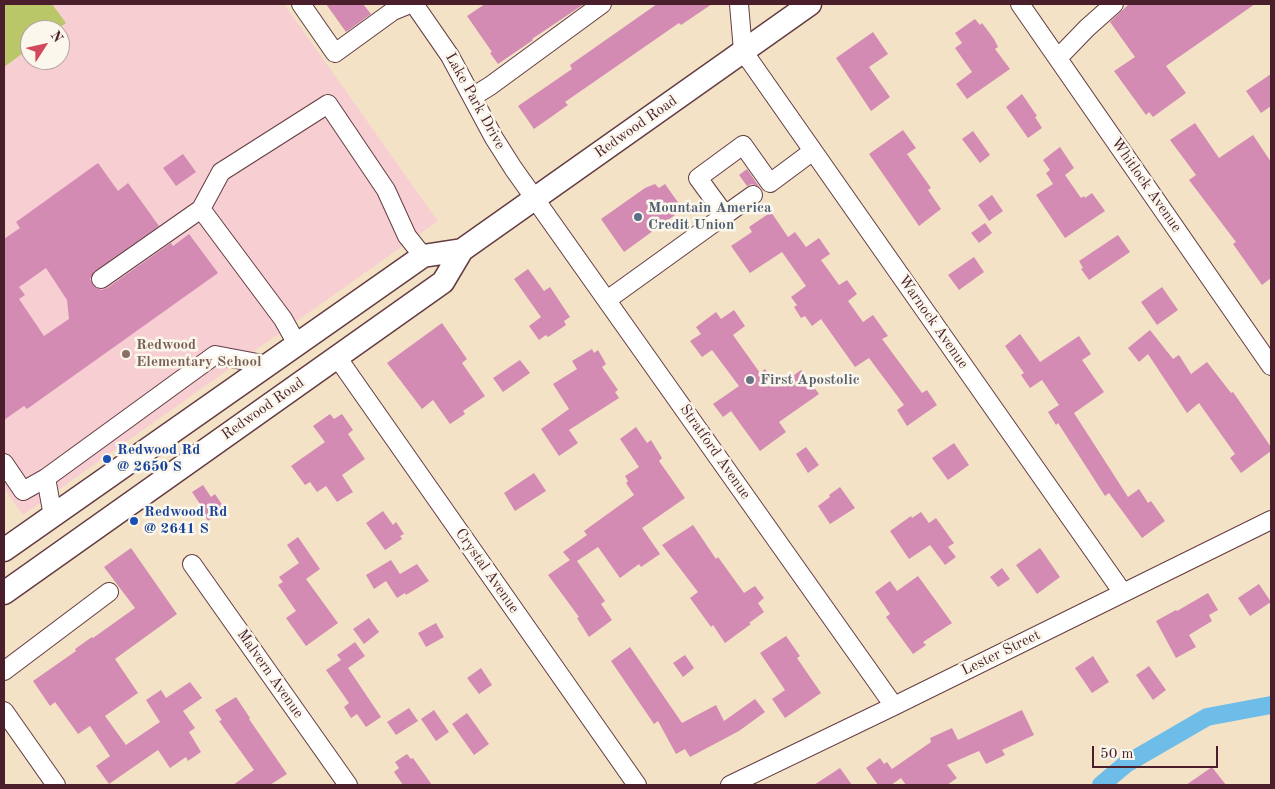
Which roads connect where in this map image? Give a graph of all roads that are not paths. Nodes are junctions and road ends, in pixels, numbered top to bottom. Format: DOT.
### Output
graph roads {
  1 [pos="301,4"];
  2 [pos="410,4"];
  3 [pos="414,4"];
  4 [pos="602,4"];
  5 [pos="739,4"];
  6 [pos="810,4"];
  7 [pos="1020,4"];
  8 [pos="1114,4"];
  9 [pos="743,51"];
  10 [pos="1058,58"];
  11 [pos="472,97"];
  12 [pos="813,152"];
  13 [pos="763,188"];
  14 [pos="535,198"];
  15 [pos="201,209"];
  16 [pos="725,215"];
  17 [pos="462,250"];
  18 [pos="422,256"];
  19 [pos="101,279"];
  20 [pos="607,300"];
  21 [pos="297,344"];
  22 [pos="337,357"];
  23 [pos="268,365"];
  24 [pos="1271,366"];
  25 [pos="4,463"];
  26 [pos="46,478"];
  27 [pos="53,516"];
  28 [pos="1271,520"];
  29 [pos="4,550"];
  30 [pos="192,564"];
  31 [pos="109,592"];
  32 [pos="4,593"];
  33 [pos="1123,593"];
  34 [pos="4,671"];
  35 [pos="894,706"];
  36 [pos="4,711"];
  37 [pos="56,785"];
  38 [pos="348,785"];
  39 [pos="637,785"];
  40 [pos="730,785"];
  1 -- 2 [label="street"];
  3 -- 11 [label="street, Lake Park Drive"];
  4 -- 11 [label="street"];
  5 -- 9 [label="street"];
  6 -- 9 [label="main road, Redwood Road"];
  7 -- 10 [label="street, Whitlock Avenue"];
  8 -- 10 [label="street"];
  9 -- 12 [label="street, Warnock Avenue"];
  9 -- 14 [label="main road, Redwood Road"];
  10 -- 24 [label="street, Whitlock Avenue"];
  11 -- 14 [label="street, Lake Park Drive"];
  12 -- 13 [label="street"];
  12 -- 33 [label="street, Warnock Avenue"];
  13 -- 16 [label="street"];
  13 -- 16 [label="street"];
  14 -- 17 [label="main road, Redwood Road"];
  14 -- 20 [label="street, Stratford Avenue"];
  15 -- 18 [label="street"];
  15 -- 19 [label="street"];
  15 -- 21 [label="street"];
  16 -- 20 [label="street"];
  17 -- 18 [label="main road, Redwood Road"];
  17 -- 22 [label="main road, Redwood Road"];
  18 -- 21 [label="main road, Redwood Road"];
  20 -- 35 [label="street, Stratford Avenue"];
  21 -- 23 [label="main road, Redwood Road"];
  22 -- 32 [label="main road, Redwood Road"];
  22 -- 39 [label="street, Crystal Avenue"];
  23 -- 26 [label="street"];
  23 -- 27 [label="main road, Redwood Road"];
  25 -- 26 [label="street"];
  26 -- 27 [label="street"];
  27 -- 29 [label="main road, Redwood Road"];
  28 -- 33 [label="street, Lester Street"];
  30 -- 38 [label="street, Malvern Avenue"];
  31 -- 34 [label="street"];
  33 -- 35 [label="street, Lester Street"];
  35 -- 40 [label="street, Lester Street"];
  36 -- 37 [label="street"];
}
